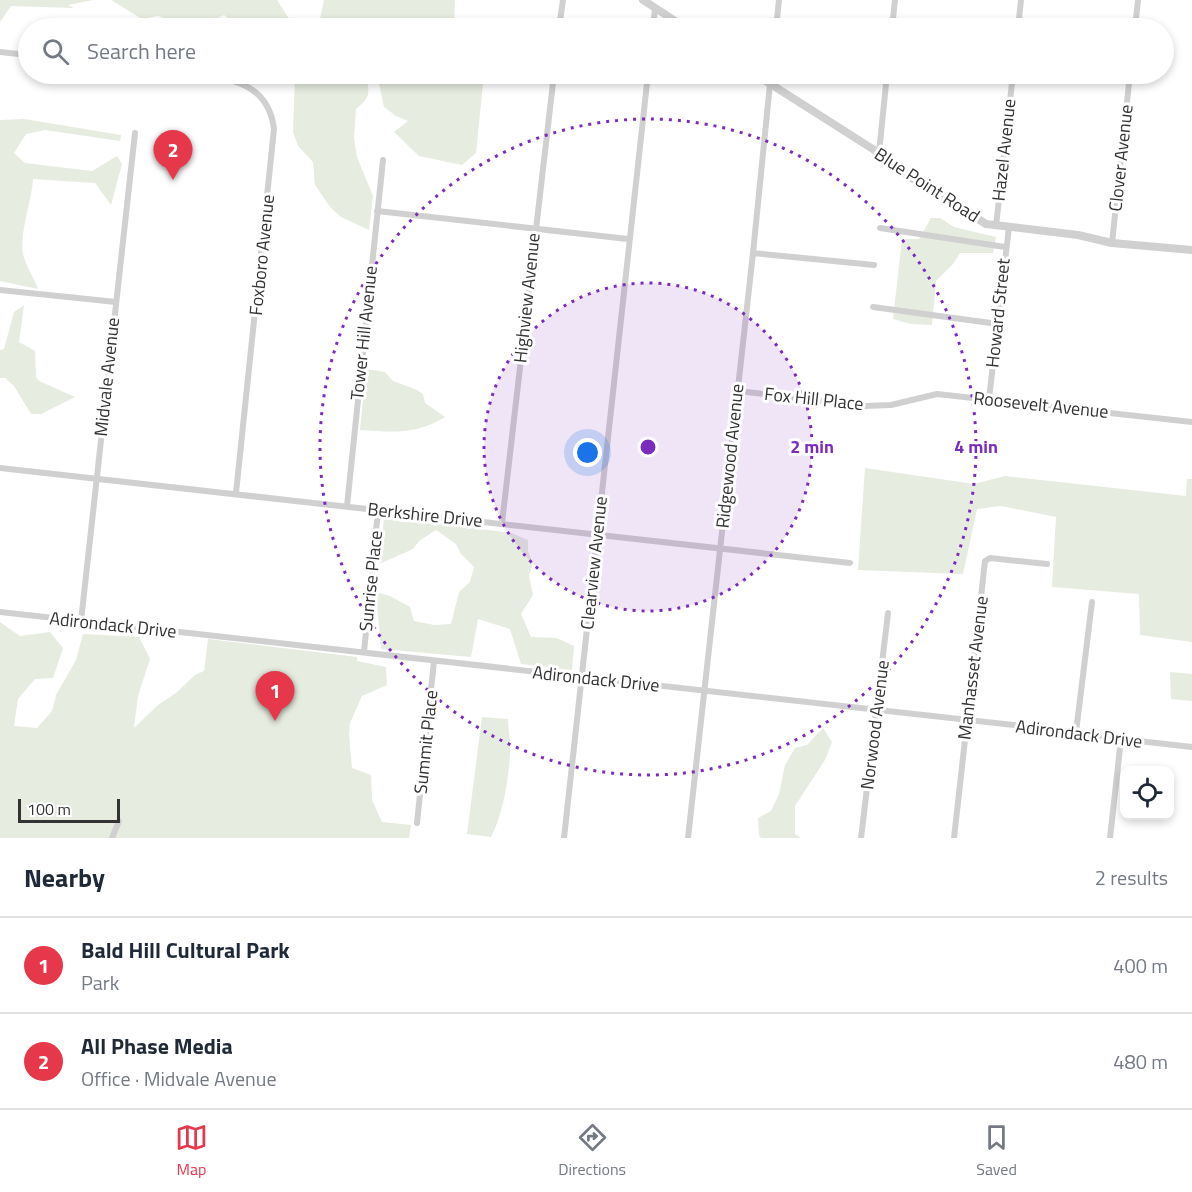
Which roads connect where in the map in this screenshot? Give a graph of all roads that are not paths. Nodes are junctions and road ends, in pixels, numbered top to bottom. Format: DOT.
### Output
graph roads {
  1 [pos="563,0"];
  2 [pos="643,0"];
  3 [pos="779,0"];
  4 [pos="895,0"];
  5 [pos="1021,0"];
  6 [pos="1138,0"];
  7 [pos="655,9"];
  8 [pos="560,18"];
  9 [pos="654,18"];
  10 [pos="670,18"];
  11 [pos="777,18"];
  12 [pos="893,18"];
  13 [pos="1018,18"];
  14 [pos="1136,18"];
  15 [pos="0,52"];
  16 [pos="18,55"];
  17 [pos="242,84"];
  18 [pos="553,84"];
  19 [pos="647,84"];
  20 [pos="770,84"];
  21 [pos="772,84"];
  22 [pos="886,84"];
  23 [pos="1012,84"];
  24 [pos="1129,84"];
  25 [pos="135,133"];
  26 [pos="879,153"];
  27 [pos="383,160"];
  28 [pos="377,211"];
  29 [pos="996,226"];
  30 [pos="1009,227"];
  31 [pos="535,228"];
  32 [pos="880,228"];
  33 [pos="628,239"];
  34 [pos="1112,243"];
  35 [pos="1005,247"];
  36 [pos="1192,250"];
  37 [pos="753,253"];
  38 [pos="874,265"];
  39 [pos="0,290"];
  40 [pos="116,302"];
  41 [pos="873,307"];
  42 [pos="998,324"];
  43 [pos="738,391"];
  44 [pos="989,399"];
  45 [pos="891,405"];
  46 [pos="1192,422"];
  47 [pos="0,468"];
  48 [pos="96,479"];
  49 [pos="236,493"];
  50 [pos="347,506"];
  51 [pos="378,511"];
  52 [pos="502,523"];
  53 [pos="598,534"];
  54 [pos="720,549"];
  55 [pos="850,563"];
  56 [pos="1047,564"];
  57 [pos="1092,602"];
  58 [pos="0,612"];
  59 [pos="888,613"];
  60 [pos="81,621"];
  61 [pos="364,652"];
  62 [pos="434,661"];
  63 [pos="582,677"];
  64 [pos="705,691"];
  65 [pos="876,711"];
  66 [pos="966,720"];
  67 [pos="1076,732"];
  68 [pos="1121,740"];
  69 [pos="1192,747"];
  70 [pos="119,821"];
  71 [pos="417,823"];
  72 [pos="112,838"];
  73 [pos="564,838"];
  74 [pos="688,838"];
  75 [pos="861,838"];
  76 [pos="954,838"];
  77 [pos="1110,838"];
  1 -- 8 [label="street"];
  2 -- 7 [label="street"];
  3 -- 11 [label="street"];
  4 -- 12 [label="street"];
  5 -- 13 [label="street"];
  6 -- 14 [label="street"];
  7 -- 9 [label="street"];
  7 -- 10 [label="street"];
  15 -- 16 [label="street"];
  17 -- 49 [label="street, Foxboro Avenue"];
  18 -- 31 [label="street, Highview Avenue"];
  19 -- 33 [label="street, Clearview Avenue"];
  20 -- 37 [label="street, Ridgewood Avenue"];
  21 -- 26 [label="street, Blue Point Road"];
  22 -- 26 [label="street"];
  23 -- 29 [label="street, Hazel Avenue"];
  24 -- 34 [label="street, Clover Avenue"];
  25 -- 40 [label="street, Midvale Avenue"];
  26 -- 29 [label="street, Blue Point Road"];
  27 -- 28 [label="street, Tower Hill Avenue"];
  28 -- 31 [label="street"];
  28 -- 50 [label="street, Tower Hill Avenue"];
  29 -- 30 [label="street, Blue Point Road"];
  30 -- 34 [label="street, Blue Point Road"];
  30 -- 35 [label="street, Howard Street"];
  31 -- 33 [label="street"];
  31 -- 52 [label="street, Highview Avenue"];
  32 -- 35 [label="street"];
  33 -- 53 [label="street, Clearview Avenue"];
  34 -- 36 [label="street, Blue Point Road"];
  35 -- 42 [label="street, Howard Street"];
  37 -- 38 [label="street"];
  37 -- 43 [label="street, Ridgewood Avenue"];
  39 -- 40 [label="street"];
  40 -- 48 [label="street, Midvale Avenue"];
  41 -- 42 [label="street"];
  42 -- 44 [label="street, Howard Street"];
  43 -- 45 [label="street, Fox Hill Place"];
  43 -- 54 [label="street, Ridgewood Avenue"];
  44 -- 45 [label="street, Roosevelt Avenue"];
  44 -- 46 [label="street, Roosevelt Avenue"];
  47 -- 48 [label="street, Berkshire Drive"];
  48 -- 49 [label="street, Berkshire Drive"];
  48 -- 60 [label="street, Midvale Avenue"];
  49 -- 50 [label="street, Berkshire Drive"];
  50 -- 51 [label="street, Berkshire Drive"];
  51 -- 52 [label="street, Berkshire Drive"];
  51 -- 61 [label="street, Sunrise Place"];
  52 -- 53 [label="street, Berkshire Drive"];
  53 -- 54 [label="street, Berkshire Drive"];
  53 -- 63 [label="street, Clearview Avenue"];
  54 -- 55 [label="street, Berkshire Drive"];
  54 -- 64 [label="street, Ridgewood Avenue"];
  56 -- 66 [label="street, Manhasset Avenue"];
  57 -- 67 [label="street"];
  58 -- 60 [label="street, Adirondack Drive"];
  59 -- 65 [label="street, Norwood Avenue"];
  60 -- 61 [label="street, Adirondack Drive"];
  61 -- 62 [label="street, Adirondack Drive"];
  62 -- 63 [label="street, Adirondack Drive"];
  62 -- 71 [label="street, Summit Place"];
  63 -- 64 [label="street, Adirondack Drive"];
  63 -- 73 [label="street, Clearview Avenue"];
  64 -- 65 [label="street, Adirondack Drive"];
  64 -- 74 [label="street, Ridgewood Avenue"];
  65 -- 66 [label="street, Adirondack Drive"];
  65 -- 75 [label="street, Norwood Avenue"];
  66 -- 67 [label="street, Adirondack Drive"];
  66 -- 76 [label="street, Manhasset Avenue"];
  67 -- 68 [label="street, Adirondack Drive"];
  68 -- 69 [label="street, Adirondack Drive"];
  68 -- 77 [label="street"];
  70 -- 72 [label="street"];
}
